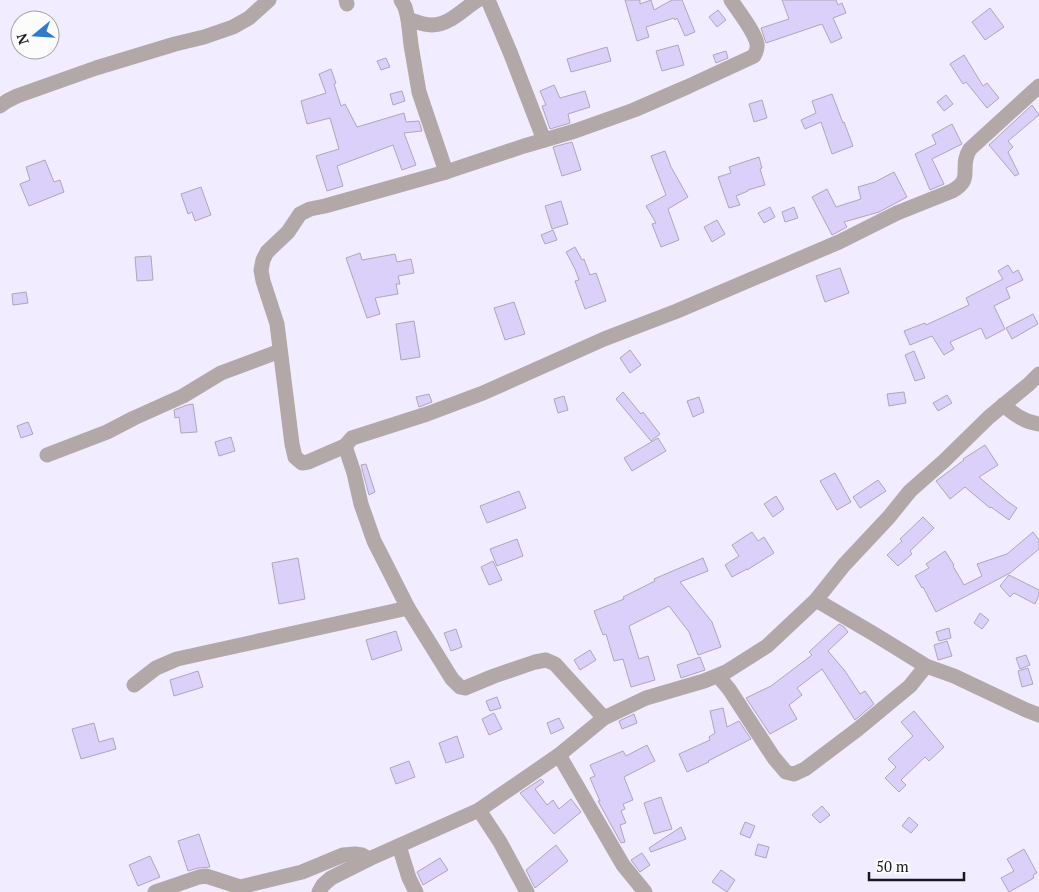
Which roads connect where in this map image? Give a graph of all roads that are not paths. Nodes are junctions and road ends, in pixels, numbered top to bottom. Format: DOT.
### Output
graph roads {
  1 [pos="269,0"];
  2 [pos="401,0"];
  3 [pos="478,0"];
  4 [pos="488,0"];
  5 [pos="731,0"];
  6 [pos="408,19"];
  7 [pos="1039,86"];
  8 [pos="0,106"];
  9 [pos="544,140"];
  10 [pos="446,172"];
  11 [pos="280,351"];
  12 [pos="1039,374"];
  13 [pos="1003,405"];
  14 [pos="1039,424"];
  15 [pos="345,446"];
  16 [pos="47,454"];
  17 [pos="816,600"];
  18 [pos="408,608"];
  19 [pos="926,666"];
  20 [pos="718,676"];
  21 [pos="134,684"];
  22 [pos="1039,715"];
  23 [pos="604,718"];
  24 [pos="559,755"];
  25 [pos="479,810"];
  26 [pos="399,846"];
  27 [pos="369,859"];
  28 [pos="155,892"];
  29 [pos="319,892"];
  30 [pos="416,892"];
  31 [pos="527,892"];
  32 [pos="645,892"];
  1 -- 8 [label="street"];
  2 -- 6 [label="street"];
  3 -- 6 [label="street"];
  4 -- 9 [label="street"];
  5 -- 9 [label="street"];
  6 -- 10 [label="street"];
  7 -- 15 [label="street"];
  9 -- 10 [label="street"];
  10 -- 11 [label="street"];
  11 -- 15 [label="street"];
  11 -- 16 [label="street"];
  12 -- 13 [label="street"];
  13 -- 14 [label="street"];
  13 -- 17 [label="street"];
  15 -- 18 [label="street"];
  17 -- 19 [label="street"];
  17 -- 20 [label="street"];
  18 -- 21 [label="street"];
  18 -- 23 [label="street"];
  19 -- 20 [label="street"];
  19 -- 22 [label="street"];
  20 -- 23 [label="street"];
  23 -- 24 [label="street"];
  24 -- 25 [label="street"];
  24 -- 32 [label="street"];
  25 -- 26 [label="street"];
  25 -- 31 [label="street"];
  26 -- 27 [label="street"];
  26 -- 30 [label="street"];
  27 -- 28 [label="street"];
  27 -- 29 [label="street"];
}
